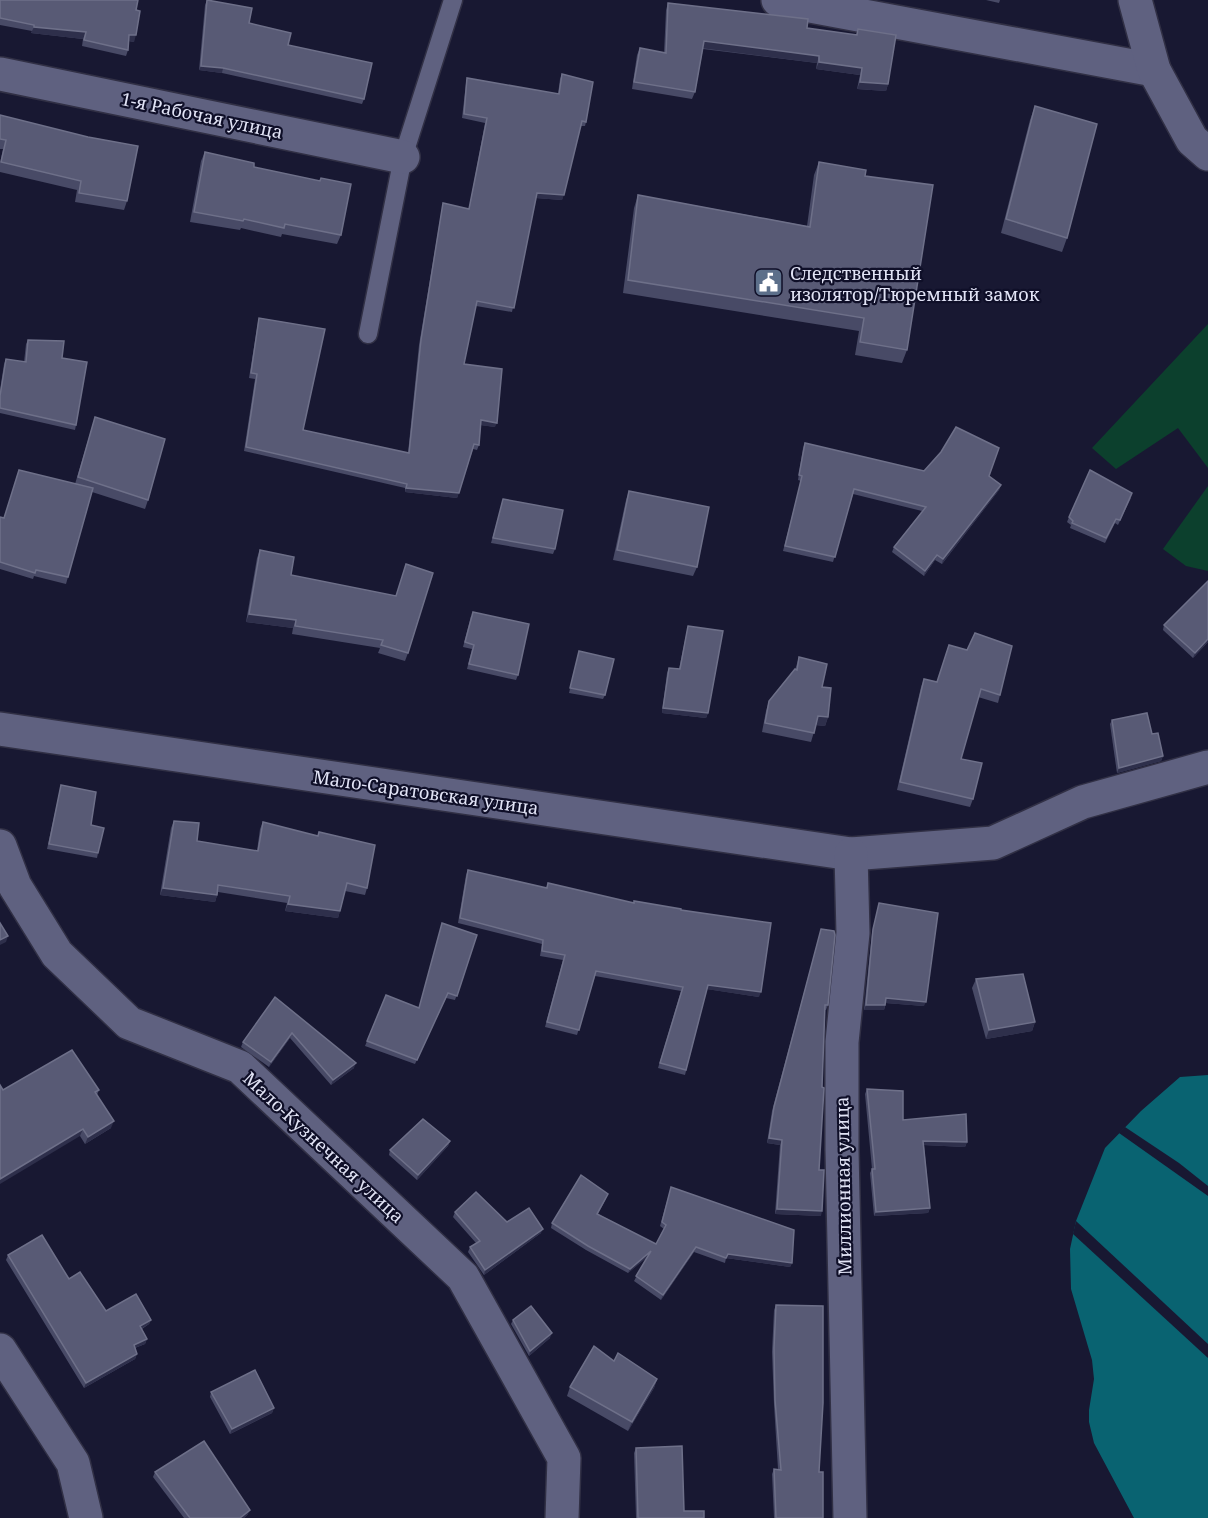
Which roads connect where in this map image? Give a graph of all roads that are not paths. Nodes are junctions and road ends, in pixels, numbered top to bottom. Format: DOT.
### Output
graph roads {
  1 [pos="453,0"];
  2 [pos="778,0"];
  3 [pos="1136,0"];
  4 [pos="1154,69"];
  5 [pos="0,74"];
  6 [pos="1200,147"];
  7 [pos="403,157"];
  8 [pos="368,334"];
  9 [pos="0,729"];
  10 [pos="1208,767"];
  11 [pos="0,846"];
  12 [pos="851,854"];
  13 [pos="0,1350"];
  14 [pos="86,1518"];
  15 [pos="562,1518"];
  16 [pos="850,1518"];
  1 -- 7 [label="lane"];
  2 -- 4 [label="street"];
  3 -- 4 [label="street"];
  4 -- 6 [label="street"];
  5 -- 7 [label="street, 1-я Рабочая улица"];
  7 -- 8 [label="lane"];
  9 -- 12 [label="street, Мало-Саратовская улица"];
  10 -- 12 [label="street, Мало-Саратовская улица"];
  11 -- 15 [label="street, Мало-Кузнечная улица"];
  12 -- 16 [label="street, Миллионная улица"];
  13 -- 14 [label="street"];
}
